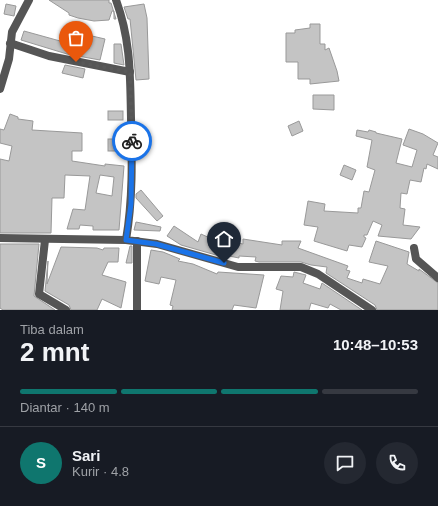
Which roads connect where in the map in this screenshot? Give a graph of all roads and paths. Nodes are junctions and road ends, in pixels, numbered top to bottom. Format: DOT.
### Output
graph roads {
  1 [pos="29,0"];
  2 [pos="116,0"];
  3 [pos="10,43"];
  4 [pos="130,72"];
  5 [pos="0,89"];
  6 [pos="0,238"];
  7 [pos="45,240"];
  8 [pos="126,240"];
  9 [pos="137,241"];
  10 [pos="414,248"];
  11 [pos="438,278"];
  12 [pos="66,310"];
  13 [pos="137,310"];
  14 [pos="372,310"];
  1 -- 3 [label="street"];
  2 -- 4 [label="street"];
  3 -- 4 [label="street"];
  3 -- 5 [label="street"];
  4 -- 8 [label="street"];
  6 -- 7 [label="street"];
  7 -- 8 [label="street"];
  7 -- 12 [label="street"];
  8 -- 9 [label="street"];
  9 -- 13 [label="street"];
  9 -- 14 [label="street"];
  10 -- 11 [label="street"];
}
